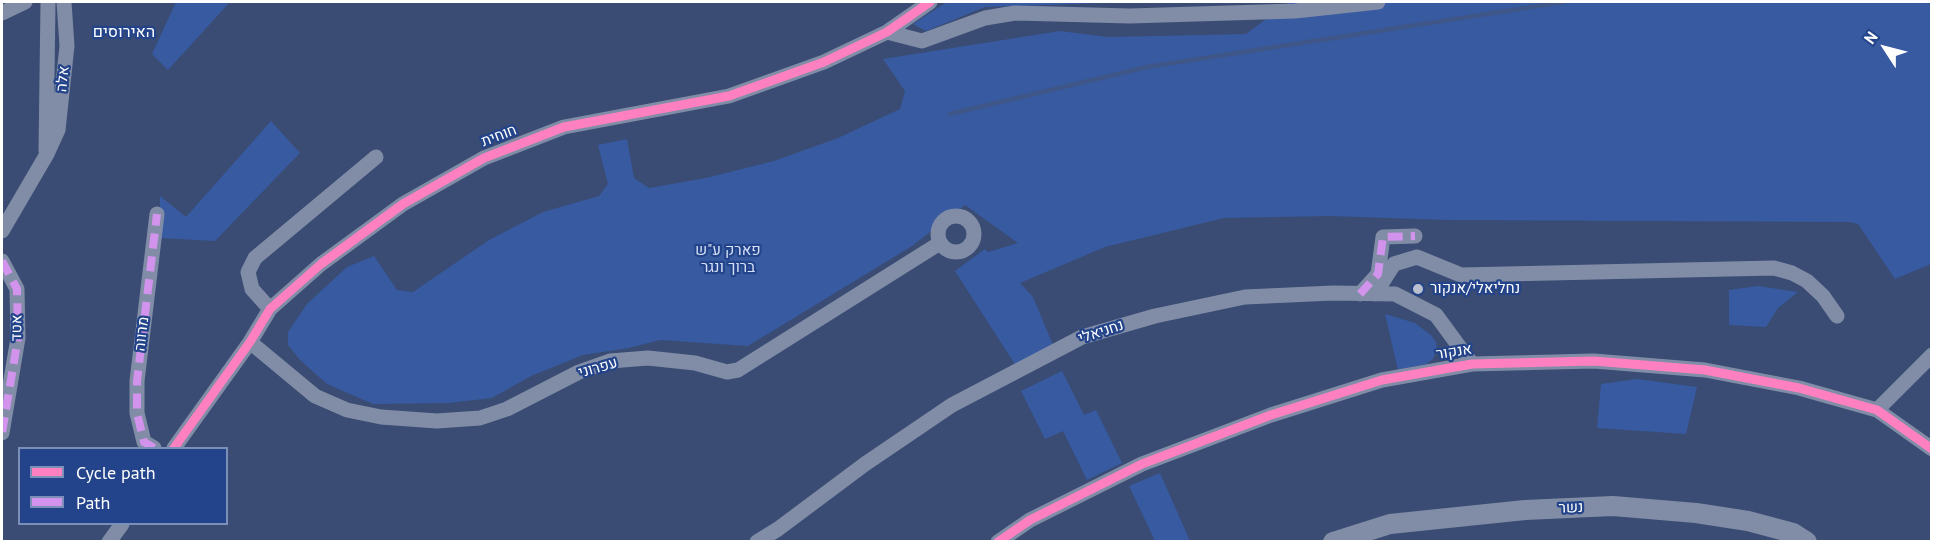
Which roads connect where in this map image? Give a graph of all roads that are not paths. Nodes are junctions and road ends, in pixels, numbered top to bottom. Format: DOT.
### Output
graph roads {
  1 [pos="25,2"];
  2 [pos="48,2"];
  3 [pos="65,2"];
  4 [pos="930,2"];
  5 [pos="1378,2"];
  6 [pos="2,14"];
  7 [pos="887,32"];
  8 [pos="46,154"];
  9 [pos="376,157"];
  10 [pos="157,214"];
  11 [pos="2,231"];
  12 [pos="1415,237"];
  13 [pos="940,243"];
  14 [pos="2,261"];
  15 [pos="1368,294"];
  16 [pos="270,309"];
  17 [pos="1838,316"];
  18 [pos="250,342"];
  19 [pos="1932,355"];
  20 [pos="1472,364"];
  21 [pos="1877,410"];
  22 [pos="2,433"];
  23 [pos="152,447"];
  24 [pos="175,447"];
  25 [pos="1932,449"];
  26 [pos="121,525"];
  27 [pos="109,542"];
  28 [pos="757,542"];
  29 [pos="998,542"];
  30 [pos="1333,542"];
  31 [pos="1807,542"];
  1 -- 6 [label="street"];
  2 -- 8 [label="street, אלה"];
  3 -- 8 [label="street, אלה"];
  4 -- 7 [label="street, חוחית"];
  5 -- 7 [label="street"];
  7 -- 16 [label="street, חוחית"];
  8 -- 11 [label="street, אלה"];
  9 -- 16 [label="street"];
  10 -- 23 [label="street, מרווה"];
  12 -- 15 [label="street"];
  13 -- 18 [label="street, עפרוני"];
  14 -- 22 [label="street, אטד"];
  15 -- 17 [label="street"];
  15 -- 20 [label="street, נחניאלי"];
  15 -- 28 [label="street, נחניאלי"];
  16 -- 18 [label="street, חוחית"];
  18 -- 24 [label="street, חוחית"];
  19 -- 21 [label="street"];
  20 -- 21 [label="street, אנקור"];
  20 -- 29 [label="street, אנקור"];
  21 -- 25 [label="street, אנקור"];
  26 -- 27 [label="street"];
  30 -- 31 [label="street, נשר"];
}
